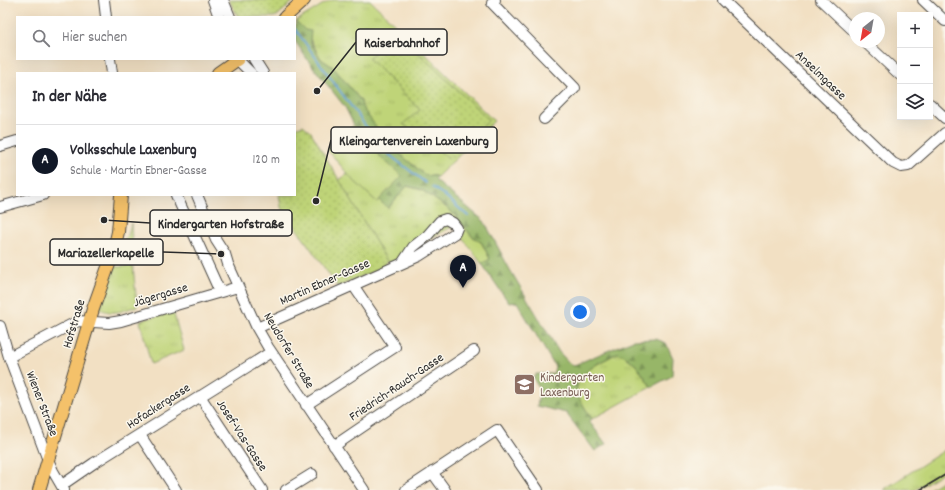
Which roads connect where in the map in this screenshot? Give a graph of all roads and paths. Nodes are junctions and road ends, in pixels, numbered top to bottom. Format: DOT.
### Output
graph roads {
  1 [pos="104,0"];
  2 [pos="213,0"];
  3 [pos="223,0"];
  4 [pos="304,0"];
  5 [pos="495,0"];
  6 [pos="723,0"];
  7 [pos="821,0"];
  8 [pos="923,0"];
  9 [pos="106,16"];
  10 [pos="219,16"];
  11 [pos="230,16"];
  12 [pos="286,16"];
  13 [pos="945,21"];
  14 [pos="849,26"];
  15 [pos="871,48"];
  16 [pos="110,60"];
  17 [pos="236,60"];
  18 [pos="238,60"];
  19 [pos="255,60"];
  20 [pos="112,72"];
  21 [pos="219,72"];
  22 [pos="250,72"];
  23 [pos="262,72"];
  24 [pos="897,72"];
  25 [pos="933,107"];
  26 [pos="945,118"];
  27 [pos="544,119"];
  28 [pos="945,133"];
  29 [pos="16,142"];
  30 [pos="0,146"];
  31 [pos="39,196"];
  32 [pos="121,196"];
  33 [pos="176,196"];
  34 [pos="197,196"];
  35 [pos="0,207"];
  36 [pos="403,262"];
  37 [pos="354,285"];
  38 [pos="238,287"];
  39 [pos="220,292"];
  40 [pos="89,322"];
  41 [pos="0,326"];
  42 [pos="257,328"];
  43 [pos="474,351"];
  44 [pos="271,352"];
  45 [pos="9,357"];
  46 [pos="200,396"];
  47 [pos="306,405"];
  48 [pos="140,434"];
  49 [pos="334,446"];
  50 [pos="48,459"];
  51 [pos="432,472"];
  52 [pos="312,474"];
  53 [pos="63,488"];
  54 [pos="39,490"];
  55 [pos="176,490"];
  56 [pos="262,490"];
  57 [pos="286,490"];
  58 [pos="364,490"];
  59 [pos="406,490"];
  60 [pos="444,490"];
  61 [pos="538,490"];
  1 -- 9 [label="street"];
  2 -- 10 [label="street"];
  3 -- 11 [label="street"];
  4 -- 12 [label="main road"];
  5 -- 27 [label="street"];
  6 -- 28 [label="street, Anselmgasse"];
  7 -- 14 [label="street"];
  8 -- 13 [label="street"];
  15 -- 24 [label="street"];
  16 -- 20 [label="street"];
  17 -- 21 [label="main road"];
  18 -- 22 [label="street"];
  19 -- 23 [label="street"];
  25 -- 26 [label="street"];
  29 -- 30 [label="street"];
  31 -- 35 [label="street"];
  32 -- 40 [label="main road, Hofstraße"];
  33 -- 39 [label="street"];
  34 -- 38 [label="street, Neudorfer Straße"];
  36 -- 36 [label="street, Martin Ebner-Gasse"];
  36 -- 37 [label="street, Martin Ebner-Gasse"];
  37 -- 42 [label="street, Martin Ebner-Gasse"];
  37 -- 47 [label="street"];
  38 -- 39 [label="street, Jägergasse"];
  38 -- 42 [label="street, Neudorfer Straße"];
  39 -- 40 [label="street, Jägergasse"];
  40 -- 45 [label="street, Jägergasse"];
  40 -- 50 [label="main road, Hofstraße"];
  41 -- 45 [label="street, Wiener Straße"];
  42 -- 44 [label="street, Neudorfer Straße"];
  43 -- 49 [label="street, Friedrich-Rauch-Gasse"];
  44 -- 46 [label="street, Hofackergasse"];
  44 -- 47 [label="street, Neudorfer Straße"];
  45 -- 50 [label="street, Wiener Straße"];
  46 -- 48 [label="street, Hofackergasse"];
  46 -- 56 [label="street, Josef-Vas-Gasse"];
  47 -- 49 [label="street, Neudorfer Straße"];
  48 -- 53 [label="street, Hofackergasse"];
  48 -- 55 [label="street"];
  49 -- 58 [label="street, Neudorfer Straße"];
  50 -- 53 [label="street, Wiener Straße"];
  50 -- 54 [label="main road"];
  51 -- 59 [label="street"];
  51 -- 60 [label="street"];
  51 -- 61 [label="street"];
  52 -- 57 [label="street"];
}
